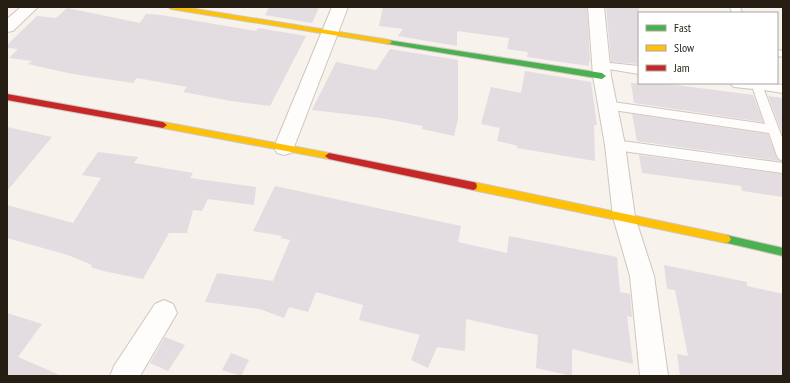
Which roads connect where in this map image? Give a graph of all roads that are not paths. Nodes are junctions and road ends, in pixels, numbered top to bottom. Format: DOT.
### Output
graph roads {
  1 [pos="30,7"];
  2 [pos="171,7"];
  3 [pos="340,7"];
  4 [pos="596,7"];
  5 [pos="7,27"];
  6 [pos="331,32"];
  7 [pos="638,70"];
  8 [pos="601,71"];
  9 [pos="756,84"];
  10 [pos="783,89"];
  11 [pos="7,97"];
  12 [pos="606,105"];
  13 [pos="772,129"];
  14 [pos="615,145"];
  15 [pos="284,147"];
  16 [pos="783,156"];
  17 [pos="783,168"];
  18 [pos="624,217"];
  19 [pos="783,252"];
  20 [pos="164,313"];
  21 [pos="124,376"];
  22 [pos="654,376"];
  1 -- 5 [label="street"];
  2 -- 6 [label="street"];
  3 -- 6 [label="street"];
  4 -- 8 [label="street"];
  6 -- 8 [label="street"];
  6 -- 15 [label="street"];
  7 -- 8 [label="lane"];
  8 -- 12 [label="street"];
  9 -- 10 [label="lane"];
  9 -- 13 [label="lane"];
  11 -- 15 [label="street"];
  12 -- 13 [label="lane"];
  12 -- 14 [label="street"];
  13 -- 16 [label="lane"];
  14 -- 17 [label="lane"];
  14 -- 18 [label="street"];
  15 -- 18 [label="street"];
  18 -- 19 [label="street"];
  18 -- 22 [label="street"];
  20 -- 21 [label="street"];
}
